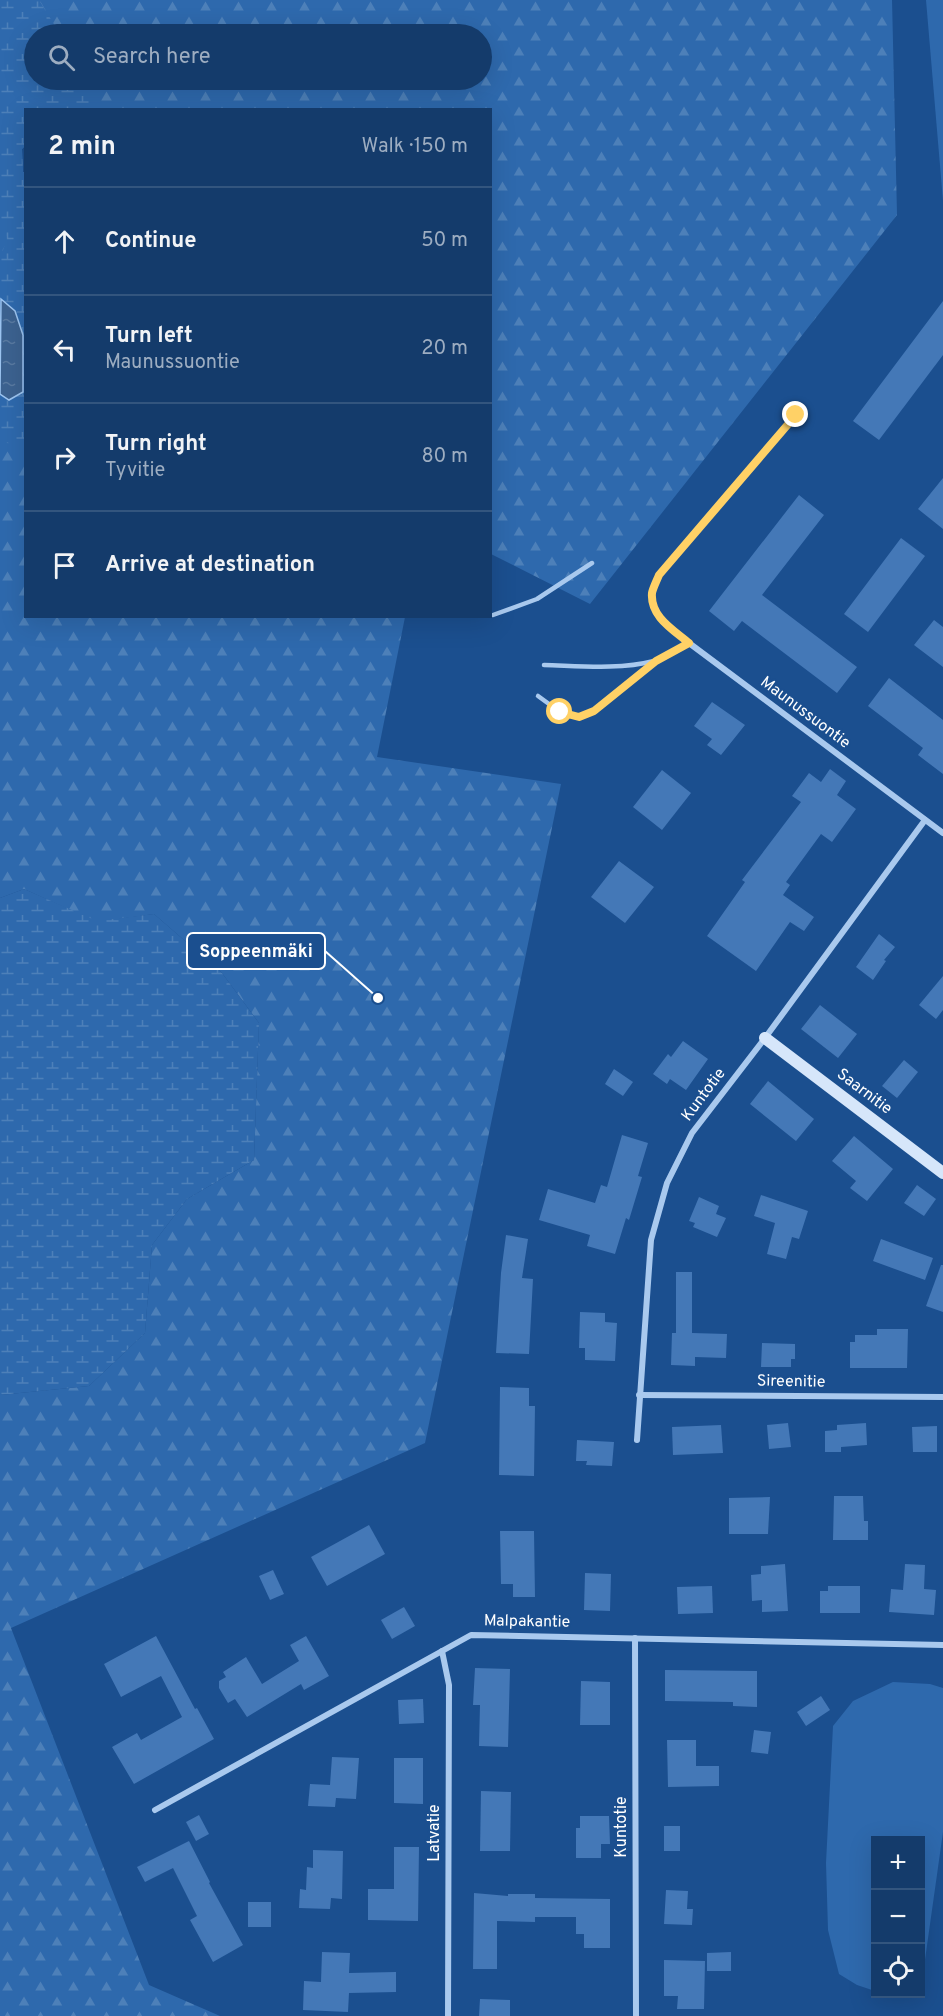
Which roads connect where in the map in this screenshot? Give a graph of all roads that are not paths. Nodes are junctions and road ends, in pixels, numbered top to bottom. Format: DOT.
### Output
graph roads {
  1 [pos="796,415"];
  2 [pos="592,563"];
  3 [pos="493,615"];
  4 [pos="689,643"];
  5 [pos="656,661"];
  6 [pos="544,665"];
  7 [pos="538,696"];
  8 [pos="926,820"];
  9 [pos="943,833"];
  10 [pos="765,1038"];
  11 [pos="943,1173"];
  12 [pos="639,1395"];
  13 [pos="943,1397"];
  14 [pos="637,1440"];
  15 [pos="635,1638"];
  16 [pos="943,1645"];
  17 [pos="442,1650"];
  18 [pos="155,1810"];
  19 [pos="448,2016"];
  20 [pos="636,2016"];
  1 -- 4 [label="street, Maunussuontie"];
  2 -- 3 [label="lane"];
  4 -- 5 [label="lane"];
  4 -- 8 [label="street, Maunussuontie"];
  5 -- 6 [label="lane"];
  5 -- 7 [label="lane"];
  8 -- 9 [label="street, Maunussuontie"];
  8 -- 10 [label="street, Kuntotie"];
  10 -- 11 [label="street, Saarnitie"];
  10 -- 12 [label="street, Kuntotie"];
  12 -- 13 [label="street, Sireenitie"];
  12 -- 14 [label="street, Kuntotie"];
  15 -- 16 [label="street, Malpakantie"];
  15 -- 17 [label="street, Malpakantie"];
  15 -- 20 [label="street, Kuntotie"];
  17 -- 18 [label="street, Malpakantie"];
  17 -- 19 [label="street, Latvatie"];
}
